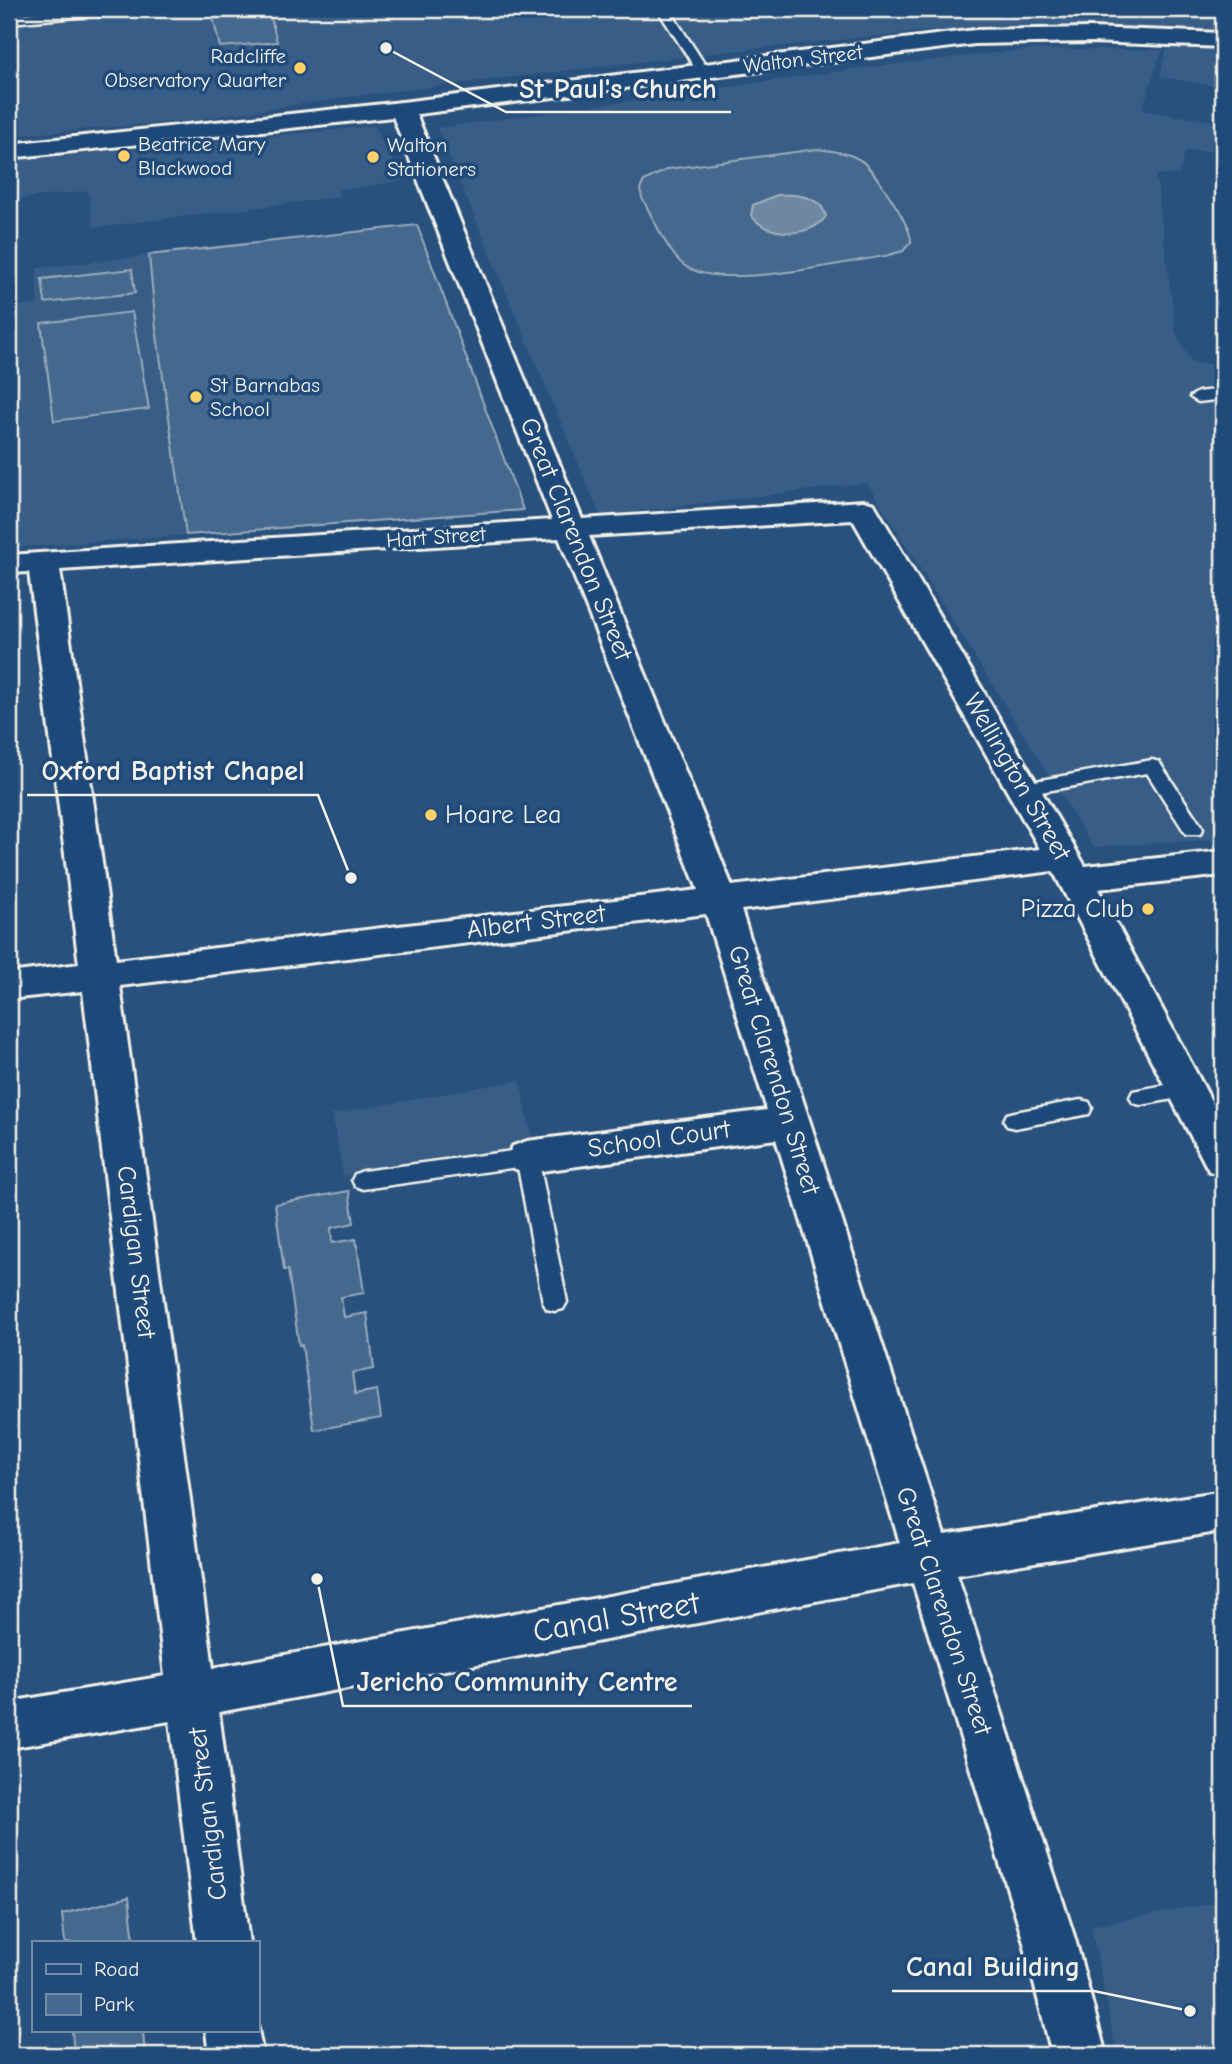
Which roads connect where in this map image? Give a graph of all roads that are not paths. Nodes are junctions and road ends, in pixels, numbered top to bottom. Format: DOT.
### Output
graph roads {
  1 [pos="124,9"];
  2 [pos="663,9"];
  3 [pos="9,19"];
  4 [pos="1223,40"];
  5 [pos="703,71"];
  6 [pos="402,109"];
  7 [pos="9,151"];
  8 [pos="1223,394"];
  9 [pos="1198,397"];
  10 [pos="863,510"];
  11 [pos="572,528"];
  12 [pos="26,563"];
  13 [pos="1024,789"];
  14 [pos="1193,829"];
  15 [pos="1223,863"];
  16 [pos="1069,869"];
  17 [pos="720,900"];
  18 [pos="99,975"];
  19 [pos="9,986"];
  20 [pos="1186,1089"];
  21 [pos="1140,1097"];
  22 [pos="1081,1108"];
  23 [pos="1015,1120"];
  24 [pos="790,1122"];
  25 [pos="527,1157"];
  26 [pos="1223,1160"];
  27 [pos="363,1180"];
  28 [pos="555,1302"];
  29 [pos="1223,1511"];
  30 [pos="927,1559"];
  31 [pos="193,1695"];
  32 [pos="9,1724"];
  33 [pos="223,1941"];
  34 [pos="233,2032"];
  35 [pos="236,2055"];
  36 [pos="1079,2055"];
  1 -- 3 [label="lane"];
  2 -- 5 [label="lane"];
  4 -- 5 [label="street, Walton Street"];
  5 -- 6 [label="street, Walton Street"];
  6 -- 7 [label="street, Walton Street"];
  6 -- 11 [label="street, Great Clarendon Street"];
  8 -- 9 [label="lane"];
  10 -- 11 [label="street, Hart Street"];
  10 -- 13 [label="street, Wellington Street"];
  11 -- 12 [label="street, Hart Street"];
  11 -- 17 [label="street, Great Clarendon Street"];
  12 -- 18 [label="street, Cardigan Street"];
  13 -- 14 [label="lane"];
  13 -- 16 [label="street, Wellington Street"];
  15 -- 16 [label="street, Albert Street"];
  16 -- 17 [label="street, Albert Street"];
  16 -- 20 [label="street, Wellington Street"];
  17 -- 18 [label="street, Albert Street"];
  17 -- 24 [label="street, Great Clarendon Street"];
  18 -- 19 [label="street, Albert Street"];
  18 -- 31 [label="street, Cardigan Street"];
  20 -- 21 [label="lane"];
  20 -- 26 [label="street, Wellington Street"];
  22 -- 23 [label="lane"];
  24 -- 25 [label="street, School Court"];
  24 -- 30 [label="street, Great Clarendon Street"];
  25 -- 27 [label="lane"];
  25 -- 28 [label="lane"];
  29 -- 30 [label="street, Canal Street"];
  30 -- 31 [label="street, Canal Street"];
  30 -- 36 [label="street, Great Clarendon Street"];
  31 -- 32 [label="street, Canal Street"];
  31 -- 33 [label="street, Cardigan Street"];
  34 -- 35 [label="street"];
}
